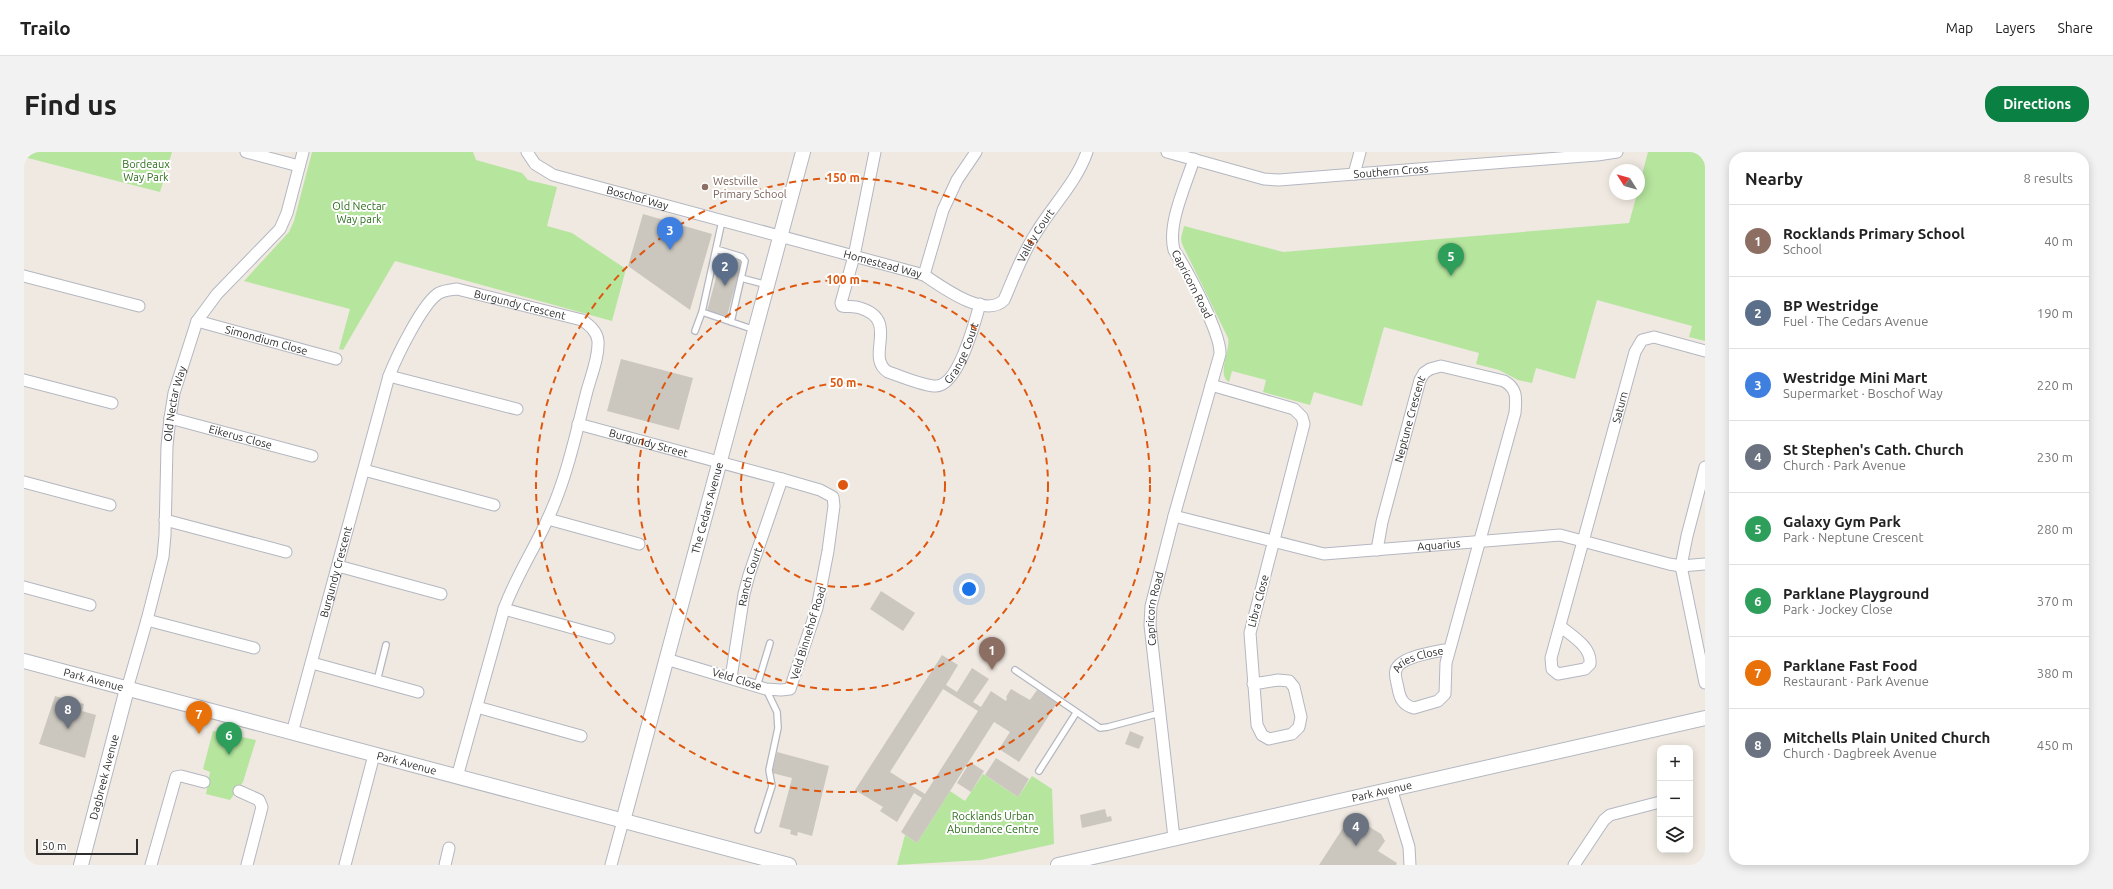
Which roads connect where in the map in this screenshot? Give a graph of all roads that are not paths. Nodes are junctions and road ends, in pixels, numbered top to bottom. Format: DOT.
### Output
graph roads {
  1 [pos="246,152"];
  2 [pos="303,152"];
  3 [pos="527,152"];
  4 [pos="803,152"];
  5 [pos="875,152"];
  6 [pos="976,152"];
  7 [pos="1086,152"];
  8 [pos="1167,152"];
  9 [pos="1360,152"];
  10 [pos="1617,152"];
  11 [pos="1518,157"];
  12 [pos="1200,158"];
  13 [pos="299,166"];
  14 [pos="1354,174"];
  15 [pos="722,221"];
  16 [pos="780,236"];
  17 [pos="716,249"];
  18 [pos="854,256"];
  19 [pos="924,275"];
  20 [pos="24,276"];
  21 [pos="741,278"];
  22 [pos="767,285"];
  23 [pos="980,304"];
  24 [pos="139,306"];
  25 [pos="702,312"];
  26 [pos="197,321"];
  27 [pos="731,322"];
  28 [pos="755,330"];
  29 [pos="696,331"];
  30 [pos="1705,351"];
  31 [pos="336,359"];
  32 [pos="389,376"];
  33 [pos="24,380"];
  34 [pos="1212,385"];
  35 [pos="112,403"];
  36 [pos="517,409"];
  37 [pos="170,418"];
  38 [pos="578,424"];
  39 [pos="312,456"];
  40 [pos="719,462"];
  41 [pos="1705,467"];
  42 [pos="364,470"];
  43 [pos="782,479"];
  44 [pos="24,482"];
  45 [pos="820,490"];
  46 [pos="110,505"];
  47 [pos="494,505"];
  48 [pos="1174,516"];
  49 [pos="548,519"];
  50 [pos="165,520"];
  51 [pos="1582,540"];
  52 [pos="1274,542"];
  53 [pos="1479,542"];
  54 [pos="639,544"];
  55 [pos="1377,550"];
  56 [pos="286,552"];
  57 [pos="1705,564"];
  58 [pos="338,566"];
  59 [pos="1681,566"];
  60 [pos="24,587"];
  61 [pos="441,594"];
  62 [pos="90,605"];
  63 [pos="504,609"];
  64 [pos="147,620"];
  65 [pos="1560,626"];
  66 [pos="610,638"];
  67 [pos="770,643"];
  68 [pos="386,645"];
  69 [pos="254,648"];
  70 [pos="1449,649"];
  71 [pos="666,659"];
  72 [pos="24,661"];
  73 [pos="312,663"];
  74 [pos="1015,670"];
  75 [pos="731,678"];
  76 [pos="377,681"];
  77 [pos="1705,683"];
  78 [pos="1253,684"];
  79 [pos="762,687"];
  80 [pos="127,689"];
  81 [pos="418,692"];
  82 [pos="477,707"];
  83 [pos="1076,713"];
  84 [pos="1160,713"];
  85 [pos="1705,718"];
  86 [pos="292,733"];
  87 [pos="581,736"];
  88 [pos="374,755"];
  89 [pos="1039,771"];
  90 [pos="457,777"];
  91 [pos="204,782"];
  92 [pos="1391,788"];
  93 [pos="239,791"];
  94 [pos="1657,803"];
  95 [pos="623,821"];
  96 [pos="758,830"];
  97 [pos="1174,838"];
  98 [pos="449,848"];
  99 [pos="81,865"];
  100 [pos="151,865"];
  101 [pos="247,865"];
  102 [pos="345,865"];
  103 [pos="444,865"];
  104 [pos="611,865"];
  105 [pos="789,865"];
  106 [pos="1058,865"];
  107 [pos="1410,865"];
  108 [pos="1574,865"];
  1 -- 13 [label="street"];
  2 -- 13 [label="street, Old Nectar Way"];
  3 -- 15 [label="street, Boschof Way"];
  4 -- 16 [label="street, The Cedars Avenue"];
  5 -- 18 [label="street"];
  6 -- 19 [label="street"];
  7 -- 23 [label="street, Valley Court"];
  8 -- 12 [label="street, Southern Cross"];
  9 -- 14 [label="street"];
  10 -- 11 [label="street, Southern Cross"];
  11 -- 14 [label="street, Southern Cross"];
  12 -- 14 [label="street, Southern Cross"];
  12 -- 34 [label="street, Capricorn Road"];
  13 -- 26 [label="street, Old Nectar Way"];
  15 -- 16 [label="street, Boschof Way"];
  15 -- 17 [label="lane"];
  16 -- 18 [label="street, Homestead Way"];
  16 -- 22 [label="street, The Cedars Avenue"];
  17 -- 21 [label="lane"];
  17 -- 25 [label="lane"];
  18 -- 19 [label="street, Homestead Way"];
  18 -- 23 [label="street, Grange Court"];
  19 -- 23 [label="street, Homestead Way"];
  20 -- 24 [label="street"];
  21 -- 22 [label="lane"];
  21 -- 27 [label="lane"];
  22 -- 28 [label="street, The Cedars Avenue"];
  25 -- 27 [label="lane"];
  25 -- 29 [label="lane"];
  26 -- 31 [label="street, Simondium Close"];
  26 -- 37 [label="street, Old Nectar Way"];
  27 -- 28 [label="lane"];
  28 -- 40 [label="street, The Cedars Avenue"];
  30 -- 51 [label="street, Saturn"];
  32 -- 36 [label="street"];
  32 -- 38 [label="street, Burgundy Crescent"];
  32 -- 42 [label="street, Burgundy Crescent"];
  33 -- 35 [label="street"];
  34 -- 48 [label="street, Capricorn Road"];
  34 -- 52 [label="street"];
  37 -- 39 [label="street, Eikerus Close"];
  37 -- 50 [label="street, Old Nectar Way"];
  38 -- 40 [label="street, Burgundy Street"];
  38 -- 49 [label="street, Burgundy Crescent"];
  40 -- 43 [label="street, Burgundy Street"];
  40 -- 71 [label="street, The Cedars Avenue"];
  41 -- 59 [label="street"];
  42 -- 47 [label="street"];
  42 -- 58 [label="street, Burgundy Crescent"];
  43 -- 45 [label="street, Burgundy Street"];
  43 -- 75 [label="street, Ranch Court"];
  44 -- 46 [label="street"];
  45 -- 79 [label="street, Veld Binnehof Road"];
  48 -- 52 [label="street, Aquarius"];
  48 -- 84 [label="street, Capricorn Road"];
  49 -- 54 [label="street"];
  49 -- 63 [label="street, Burgundy Crescent"];
  50 -- 56 [label="street"];
  50 -- 64 [label="street, Old Nectar Way"];
  51 -- 53 [label="street, Aquarius"];
  51 -- 59 [label="street, Aquarius"];
  51 -- 65 [label="street, Saturn"];
  52 -- 55 [label="street, Aquarius"];
  52 -- 78 [label="street, Libra Close"];
  53 -- 55 [label="street, Aquarius"];
  53 -- 55 [label="street, Neptune Crescent"];
  53 -- 70 [label="street, Aries Close"];
  57 -- 59 [label="street, Aquarius"];
  58 -- 61 [label="street"];
  58 -- 73 [label="street, Burgundy Crescent"];
  59 -- 77 [label="street"];
  60 -- 62 [label="street"];
  63 -- 66 [label="street"];
  63 -- 82 [label="street, Burgundy Crescent"];
  64 -- 69 [label="street"];
  64 -- 80 [label="street, Old Nectar Way"];
  67 -- 79 [label="lane"];
  68 -- 76 [label="lane"];
  70 -- 70 [label="street, Aries Close"];
  71 -- 75 [label="street, Veld Close"];
  71 -- 95 [label="street, The Cedars Avenue"];
  72 -- 80 [label="street, Park Avenue"];
  73 -- 76 [label="street"];
  73 -- 86 [label="street, Burgundy Crescent"];
  74 -- 83 [label="lane"];
  75 -- 79 [label="street, Veld Close"];
  76 -- 81 [label="street"];
  78 -- 78 [label="street, Libra Close"];
  79 -- 96 [label="lane, Veld Close"];
  80 -- 86 [label="street, Park Avenue"];
  80 -- 99 [label="street, Dagbreek Avenue"];
  82 -- 87 [label="street"];
  82 -- 90 [label="street, Burgundy Crescent"];
  83 -- 84 [label="lane"];
  83 -- 89 [label="lane"];
  84 -- 97 [label="street, Capricorn Road"];
  85 -- 92 [label="street, Park Avenue"];
  86 -- 88 [label="street, Park Avenue"];
  88 -- 90 [label="street, Park Avenue"];
  88 -- 102 [label="street"];
  90 -- 95 [label="street, Park Avenue"];
  91 -- 100 [label="street"];
  92 -- 97 [label="street, Park Avenue"];
  92 -- 107 [label="street"];
  93 -- 101 [label="street"];
  94 -- 108 [label="street"];
  95 -- 104 [label="street, The Cedars Avenue"];
  95 -- 105 [label="street, Park Avenue"];
  97 -- 106 [label="street, Park Avenue"];
  98 -- 103 [label="street"];
}
